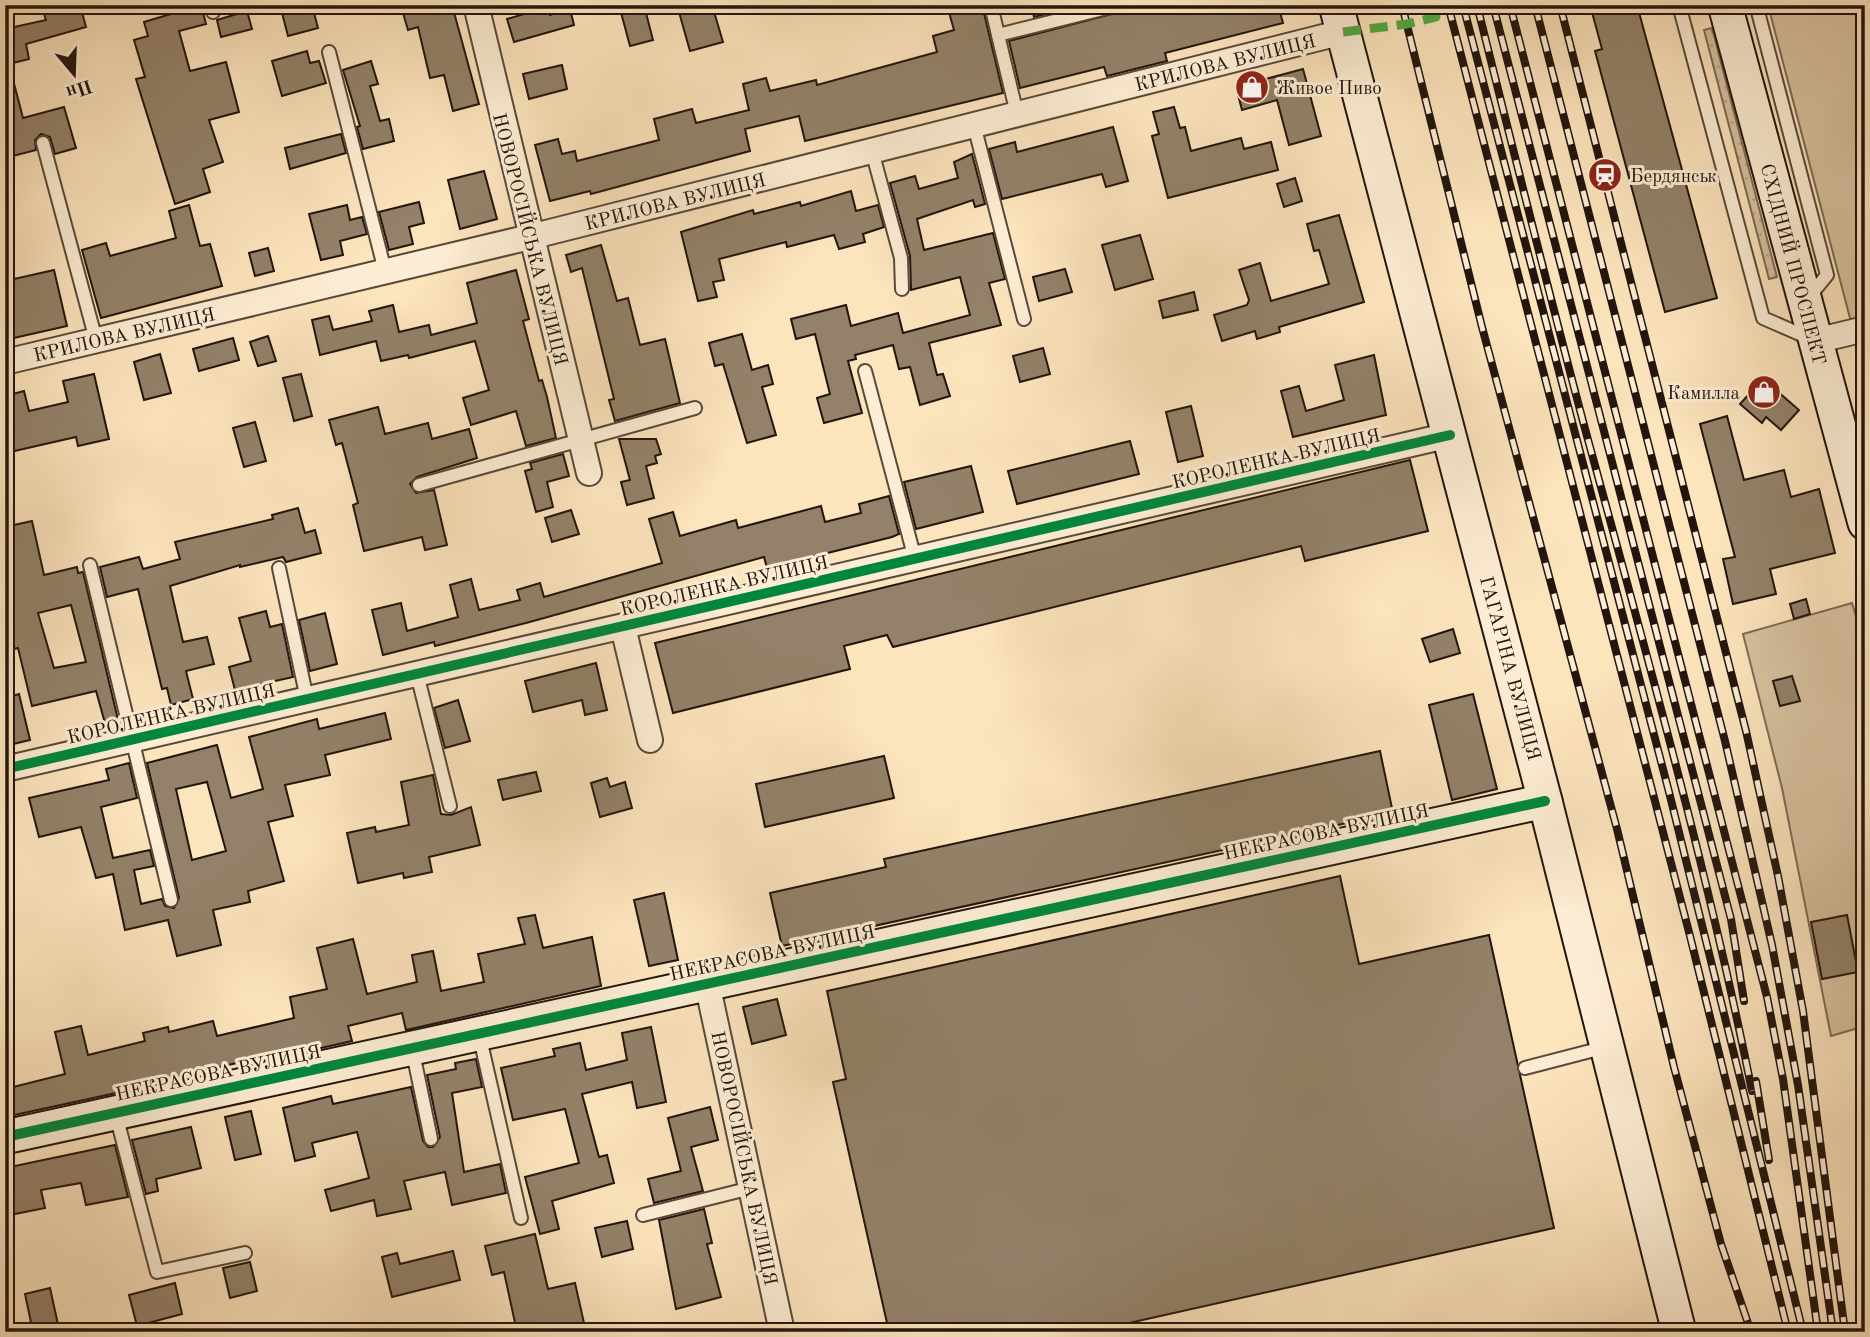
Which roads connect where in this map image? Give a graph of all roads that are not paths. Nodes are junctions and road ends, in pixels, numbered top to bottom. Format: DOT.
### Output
graph roads {
  1 [pos="991,5"];
  2 [pos="1119,5"];
  3 [pos="1679,5"];
  4 [pos="1725,5"];
  5 [pos="1746,5"];
  6 [pos="482,7"];
  7 [pos="1083,10"];
  8 [pos="1339,19"];
  9 [pos="998,35"];
  10 [pos="330,52"];
  11 [pos="1017,114"];
  12 [pos="974,125"];
  13 [pos="43,144"];
  14 [pos="872,151"];
  15 [pos="530,237"];
  16 [pos="385,271"];
  17 [pos="902,289"];
  18 [pos="1805,303"];
  19 [pos="1024,319"];
  20 [pos="1865,329"];
  21 [pos="96,340"];
  22 [pos="1815,341"];
  23 [pos="5,362"];
  24 [pos="865,371"];
  25 [pos="695,408"];
  26 [pos="1853,432"];
  27 [pos="1450,435"];
  28 [pos="580,438"];
  29 [pos="589,473"];
  30 [pos="419,485"];
  31 [pos="1865,523"];
  32 [pos="915,559"];
  33 [pos="90,565"];
  34 [pos="279,568"];
  35 [pos="623,627"];
  36 [pos="416,674"];
  37 [pos="307,699"];
  38 [pos="133,740"];
  39 [pos="650,740"];
  40 [pos="5,769"];
  41 [pos="1545,801"];
  42 [pos="450,806"];
  43 [pos="171,900"];
  44 [pos="707,984"];
  45 [pos="479,1033"];
  46 [pos="1606,1047"];
  47 [pos="411,1048"];
  48 [pos="1525,1068"];
  49 [pos="115,1113"];
  50 [pos="5,1137"];
  51 [pos="431,1139"];
  52 [pos="751,1188"];
  53 [pos="643,1215"];
  54 [pos="521,1217"];
  55 [pos="245,1253"];
  56 [pos="782,1332"];
  57 [pos="1679,1332"];
  1 -- 9 [label="lane"];
  2 -- 7 [label="lane"];
  3 -- 22 [label="lane"];
  4 -- 18 [label="street, СХІДНИЙ ПРОСПЕКТ"];
  5 -- 18 [label="lane"];
  6 -- 15 [label="street, НОВОРОСІЙСЬКА ВУЛИЦЯ"];
  7 -- 9 [label="lane"];
  8 -- 11 [label="street, КРИЛОВА ВУЛИЦЯ"];
  8 -- 27 [label="street, ГАГАРІНА ВУЛИЦЯ"];
  9 -- 11 [label="lane"];
  10 -- 16 [label="lane"];
  11 -- 12 [label="street, КРИЛОВА ВУЛИЦЯ"];
  12 -- 14 [label="street, КРИЛОВА ВУЛИЦЯ"];
  12 -- 19 [label="lane"];
  13 -- 21 [label="lane"];
  14 -- 15 [label="street, КРИЛОВА ВУЛИЦЯ"];
  14 -- 17 [label="lane"];
  15 -- 16 [label="street, КРИЛОВА ВУЛИЦЯ"];
  15 -- 28 [label="street, НОВОРОСІЙСЬКА ВУЛИЦЯ"];
  16 -- 21 [label="street, КРИЛОВА ВУЛИЦЯ"];
  18 -- 22 [label="street, СХІДНИЙ ПРОСПЕКТ"];
  20 -- 22 [label="street"];
  21 -- 23 [label="street, КРИЛОВА ВУЛИЦЯ"];
  22 -- 26 [label="street, СХІДНИЙ ПРОСПЕКТ"];
  24 -- 32 [label="lane"];
  25 -- 28 [label="lane"];
  26 -- 31 [label="street, СХІДНИЙ ПРОСПЕКТ"];
  27 -- 32 [label="street, КОРОЛЕНКА ВУЛИЦЯ"];
  27 -- 41 [label="street, ГАГАРІНА ВУЛИЦЯ"];
  28 -- 29 [label="street, НОВОРОСІЙСЬКА ВУЛИЦЯ"];
  28 -- 30 [label="lane"];
  32 -- 35 [label="street, КОРОЛЕНКА ВУЛИЦЯ"];
  33 -- 38 [label="lane"];
  34 -- 37 [label="lane"];
  35 -- 36 [label="street, КОРОЛЕНКА ВУЛИЦЯ"];
  35 -- 39 [label="street"];
  36 -- 37 [label="street, КОРОЛЕНКА ВУЛИЦЯ"];
  36 -- 42 [label="lane"];
  37 -- 38 [label="street, КОРОЛЕНКА ВУЛИЦЯ"];
  38 -- 40 [label="street, КОРОЛЕНКА ВУЛИЦЯ"];
  38 -- 43 [label="lane"];
  41 -- 44 [label="street, НЕКРАСОВА ВУЛИЦЯ"];
  41 -- 46 [label="street, ГАГАРІНА ВУЛИЦЯ"];
  44 -- 45 [label="street, НЕКРАСОВА ВУЛИЦЯ"];
  44 -- 52 [label="street, НОВОРОСІЙСЬКА ВУЛИЦЯ"];
  45 -- 47 [label="street, НЕКРАСОВА ВУЛИЦЯ"];
  45 -- 54 [label="lane"];
  46 -- 48 [label="lane"];
  46 -- 57 [label="street, ГАГАРІНА ВУЛИЦЯ"];
  47 -- 49 [label="street, НЕКРАСОВА ВУЛИЦЯ"];
  47 -- 51 [label="lane"];
  49 -- 50 [label="street, НЕКРАСОВА ВУЛИЦЯ"];
  49 -- 55 [label="lane"];
  52 -- 53 [label="lane"];
  52 -- 56 [label="street, НОВОРОСІЙСЬКА ВУЛИЦЯ"];
}
